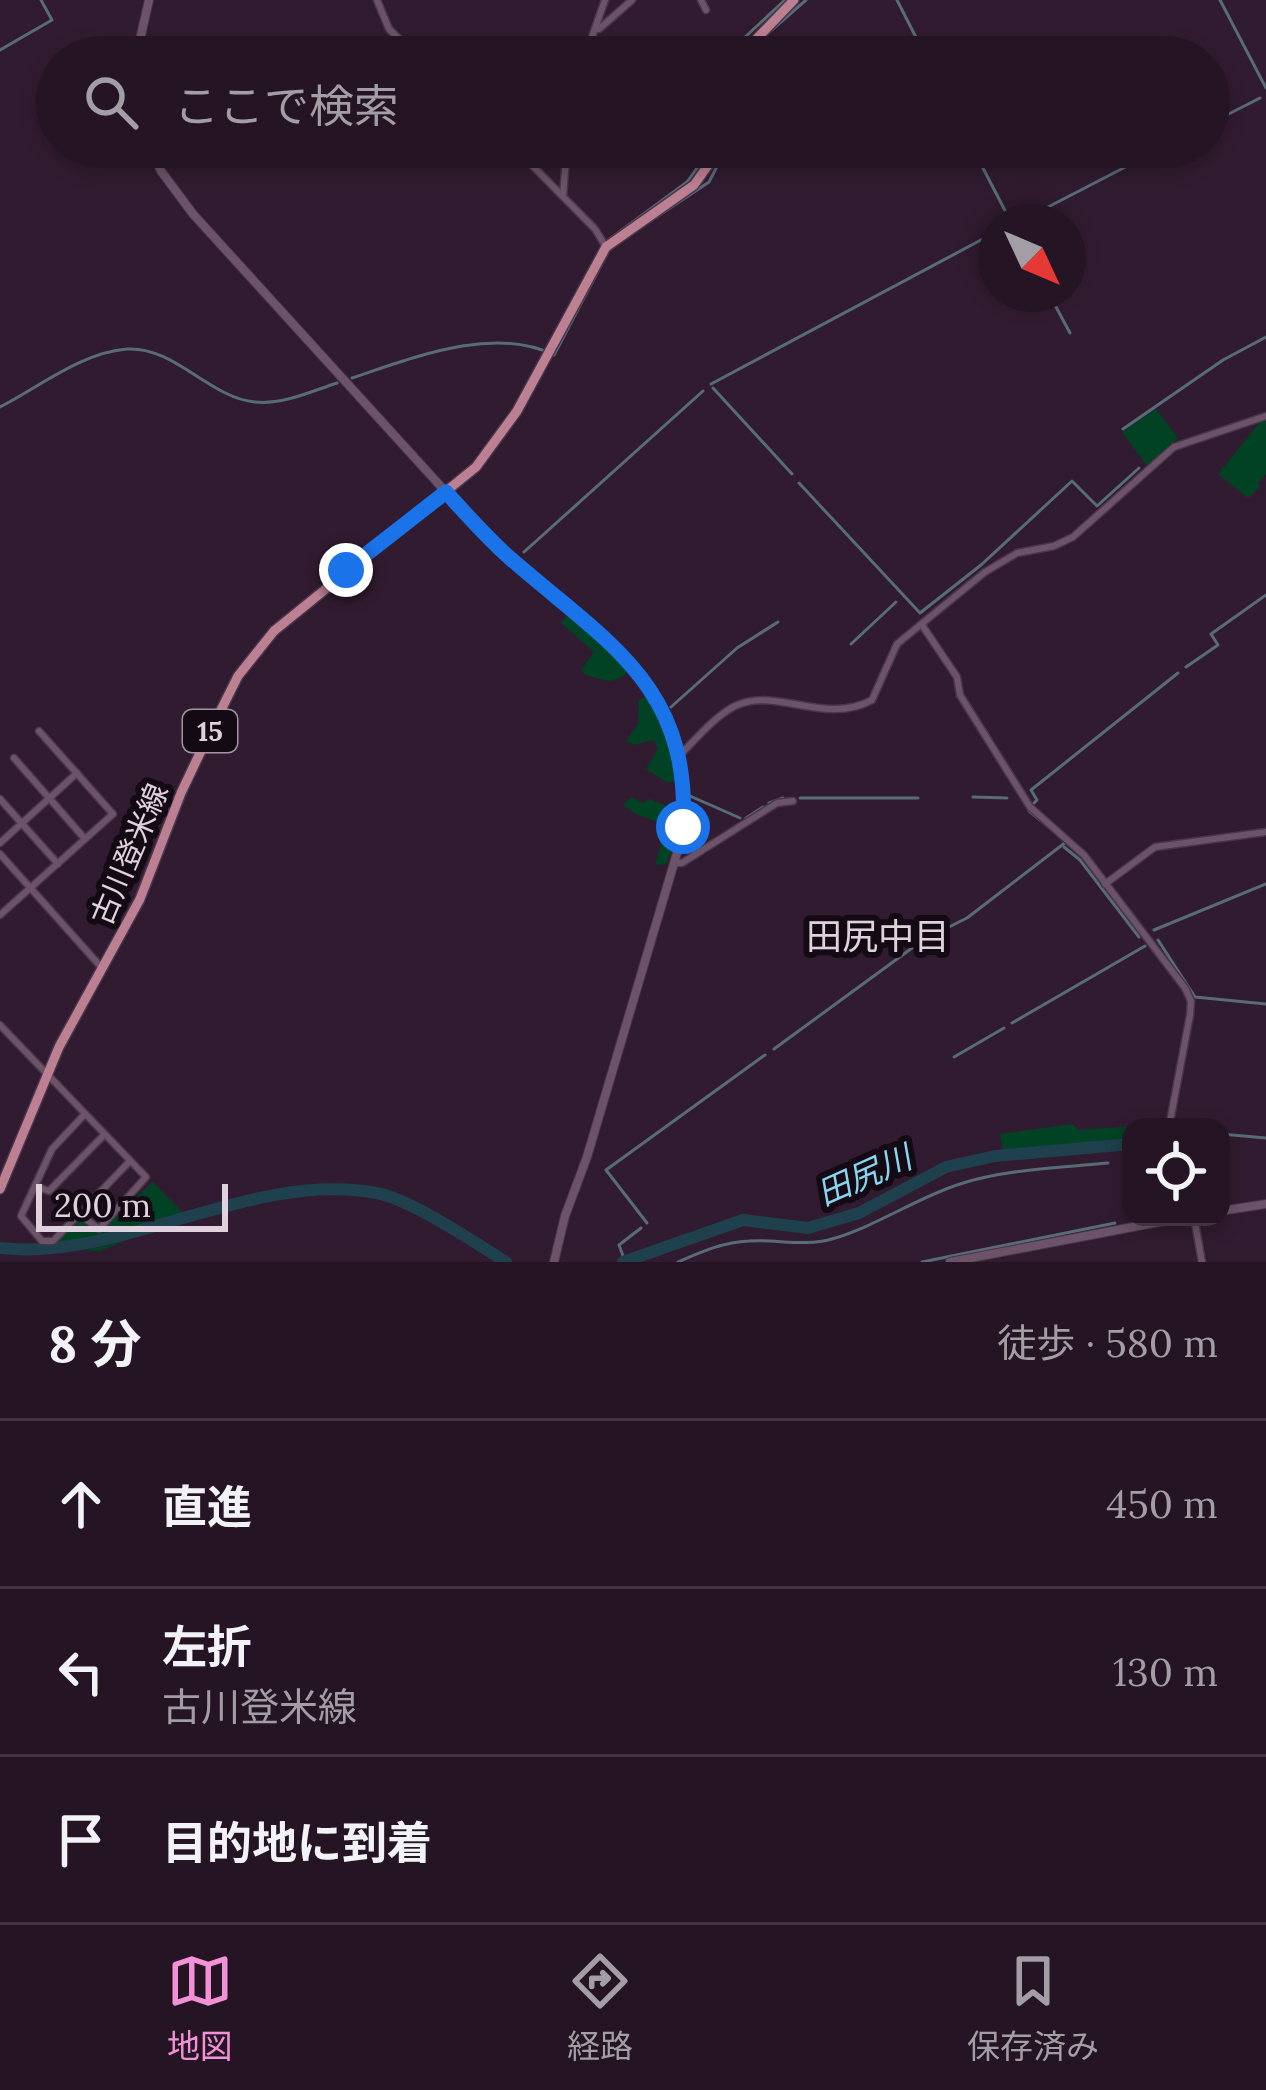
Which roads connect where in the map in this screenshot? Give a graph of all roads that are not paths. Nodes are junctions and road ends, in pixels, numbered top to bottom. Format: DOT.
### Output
graph roads {
  1 [pos="149,0"];
  2 [pos="377,0"];
  3 [pos="605,0"];
  4 [pos="632,0"];
  5 [pos="701,0"];
  6 [pos="794,0"];
  7 [pos="706,10"];
  8 [pos="596,32"];
  9 [pos="141,36"];
  10 [pos="396,36"];
  11 [pos="594,36"];
  12 [pos="759,36"];
  13 [pos="162,168"];
  14 [pos="535,168"];
  15 [pos="565,168"];
  16 [pos="706,168"];
  17 [pos="563,196"];
  18 [pos="605,247"];
  19 [pos="1266,416"];
  20 [pos="446,492"];
  21 [pos="922,625"];
  22 [pos="39,731"];
  23 [pos="679,756"];
  24 [pos="14,758"];
  25 [pos="77,773"];
  26 [pos="0,799"];
  27 [pos="50,799"];
  28 [pos="793,801"];
  29 [pos="22,823"];
  30 [pos="1266,832"];
  31 [pos="86,839"];
  32 [pos="0,843"];
  33 [pos="0,854"];
  34 [pos="58,863"];
  35 [pos="674,863"];
  36 [pos="1106,884"];
  37 [pos="30,889"];
  38 [pos="0,915"];
  39 [pos="103,968"];
  40 [pos="0,1025"];
  41 [pos="8,1035"];
  42 [pos="0,1044"];
  43 [pos="46,1076"];
  44 [pos="84,1115"];
  45 [pos="1171,1118"];
  46 [pos="104,1135"];
  47 [pos="130,1161"];
  48 [pos="35,1186"];
  49 [pos="0,1190"];
  50 [pos="1266,1204"];
  51 [pos="1230,1210"];
  52 [pos="79,1214"];
  53 [pos="1138,1226"];
  54 [pos="1196,1226"];
  55 [pos="554,1262"];
  56 [pos="950,1262"];
  57 [pos="1202,1262"];
  1 -- 9 [label="street"];
  2 -- 10 [label="street"];
  3 -- 8 [label="street"];
  4 -- 8 [label="street"];
  5 -- 7 [label="street"];
  6 -- 12 [label="main road"];
  8 -- 11 [label="street"];
  13 -- 20 [label="street"];
  14 -- 17 [label="street"];
  15 -- 17 [label="street"];
  16 -- 18 [label="main road, 古川登米線 / 15"];
  17 -- 18 [label="street"];
  18 -- 20 [label="main road, 古川登米線 / 15"];
  19 -- 21 [label="street"];
  20 -- 23 [label="street"];
  20 -- 39 [label="main road, 古川登米線 / 15"];
  21 -- 23 [label="street"];
  21 -- 36 [label="street"];
  22 -- 25 [label="street"];
  23 -- 35 [label="street"];
  24 -- 27 [label="street"];
  25 -- 27 [label="street"];
  25 -- 31 [label="street"];
  26 -- 29 [label="street"];
  27 -- 29 [label="street"];
  27 -- 31 [label="street"];
  28 -- 35 [label="street"];
  29 -- 32 [label="street"];
  29 -- 34 [label="street"];
  30 -- 36 [label="street"];
  31 -- 34 [label="street"];
  33 -- 37 [label="street"];
  34 -- 37 [label="street"];
  35 -- 55 [label="street"];
  36 -- 45 [label="street"];
  37 -- 38 [label="street"];
  37 -- 39 [label="street"];
  39 -- 43 [label="main road, 古川登米線 / 15"];
  40 -- 41 [label="street"];
  41 -- 42 [label="street"];
  41 -- 43 [label="street"];
  43 -- 44 [label="street"];
  43 -- 49 [label="main road, 古川登米線 / 15"];
  44 -- 46 [label="street"];
  44 -- 48 [label="street"];
  46 -- 47 [label="street"];
  46 -- 48 [label="street"];
  47 -- 52 [label="street"];
  47 -- 52 [label="street"];
  48 -- 52 [label="street"];
  50 -- 51 [label="street"];
  53 -- 56 [label="street"];
  54 -- 57 [label="street"];
}
